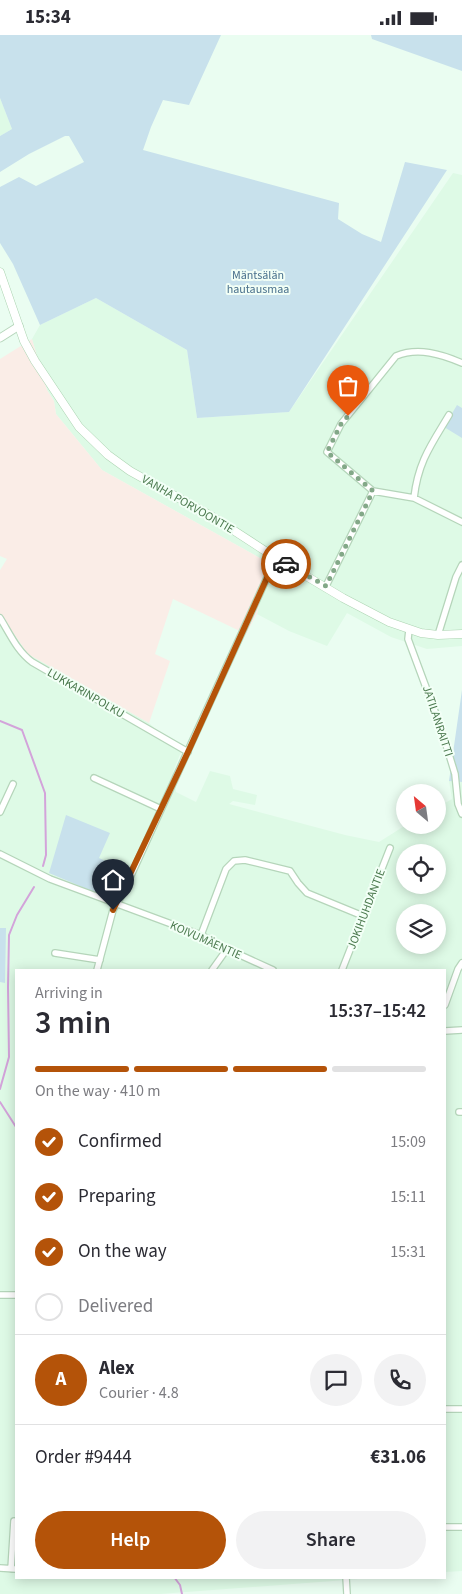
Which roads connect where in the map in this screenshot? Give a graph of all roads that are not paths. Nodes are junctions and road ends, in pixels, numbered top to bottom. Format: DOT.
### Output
graph roads {
  1 [pos="0,273"];
  2 [pos="19,326"];
  3 [pos="0,338"];
  4 [pos="462,363"];
  5 [pos="449,415"];
  6 [pos="373,491"];
  7 [pos="414,498"];
  8 [pos="462,522"];
  9 [pos="276,558"];
  10 [pos="462,565"];
  11 [pos="326,586"];
  12 [pos="0,618"];
  13 [pos="409,630"];
  14 [pos="462,634"];
  15 [pos="438,635"];
  16 [pos="188,752"];
  17 [pos="94,778"];
  18 [pos="12,784"];
  19 [pos="161,809"];
  20 [pos="0,813"];
  21 [pos="462,814"];
  22 [pos="390,847"];
  23 [pos="0,854"];
  24 [pos="116,904"];
  25 [pos="363,916"];
  26 [pos="201,935"];
  27 [pos="227,949"];
  28 [pos="55,953"];
  29 [pos="100,960"];
  30 [pos="462,963"];
  31 [pos="98,969"];
  32 [pos="213,969"];
  33 [pos="271,969"];
  34 [pos="342,969"];
  35 [pos="446,1002"];
  36 [pos="462,1030"];
  37 [pos="446,1031"];
  38 [pos="0,1295"];
  39 [pos="15,1295"];
  40 [pos="446,1409"];
  41 [pos="462,1409"];
  42 [pos="14,1521"];
  43 [pos="446,1527"];
  44 [pos="462,1527"];
  45 [pos="0,1568"];
  46 [pos="13,1569"];
  47 [pos="346,1579"];
  48 [pos="347,1594"];
  1 -- 2 [label="main road, VANHA PORVOONTIE"];
  2 -- 3 [label="street"];
  2 -- 9 [label="main road, VANHA PORVOONTIE"];
  4 -- 6 [label="street"];
  5 -- 7 [label="street"];
  6 -- 7 [label="street"];
  6 -- 11 [label="street"];
  7 -- 8 [label="street"];
  9 -- 11 [label="main road, VANHA PORVOONTIE"];
  9 -- 16 [label="street"];
  10 -- 15 [label="street"];
  11 -- 13 [label="main road, VANHA PORVOONTIE"];
  12 -- 16 [label="street, LUKKARINPOLKU"];
  13 -- 15 [label="main road, VANHA PORVOONTIE"];
  13 -- 21 [label="street, JATILANRAITTI"];
  14 -- 15 [label="main road, VANHA PORVOONTIE"];
  16 -- 19 [label="street"];
  17 -- 19 [label="street"];
  18 -- 20 [label="street"];
  19 -- 24 [label="street"];
  22 -- 25 [label="street, JOKIHUHDANTIE"];
  23 -- 24 [label="street, KOIVUMÄENTIE"];
  24 -- 26 [label="street, KOIVUMÄENTIE"];
  24 -- 29 [label="street"];
  25 -- 26 [label="street"];
  25 -- 34 [label="street, JOKIHUHDANTIE"];
  26 -- 27 [label="street, KOIVUMÄENTIE"];
  27 -- 32 [label="street"];
  27 -- 33 [label="street, KOIVUMÄENTIE"];
  28 -- 29 [label="street"];
  29 -- 31 [label="street"];
  30 -- 35 [label="street"];
  36 -- 37 [label="street"];
  38 -- 39 [label="street"];
  40 -- 41 [label="street"];
  42 -- 46 [label="street"];
  43 -- 44 [label="street"];
  45 -- 46 [label="street"];
  47 -- 48 [label="street"];
}
